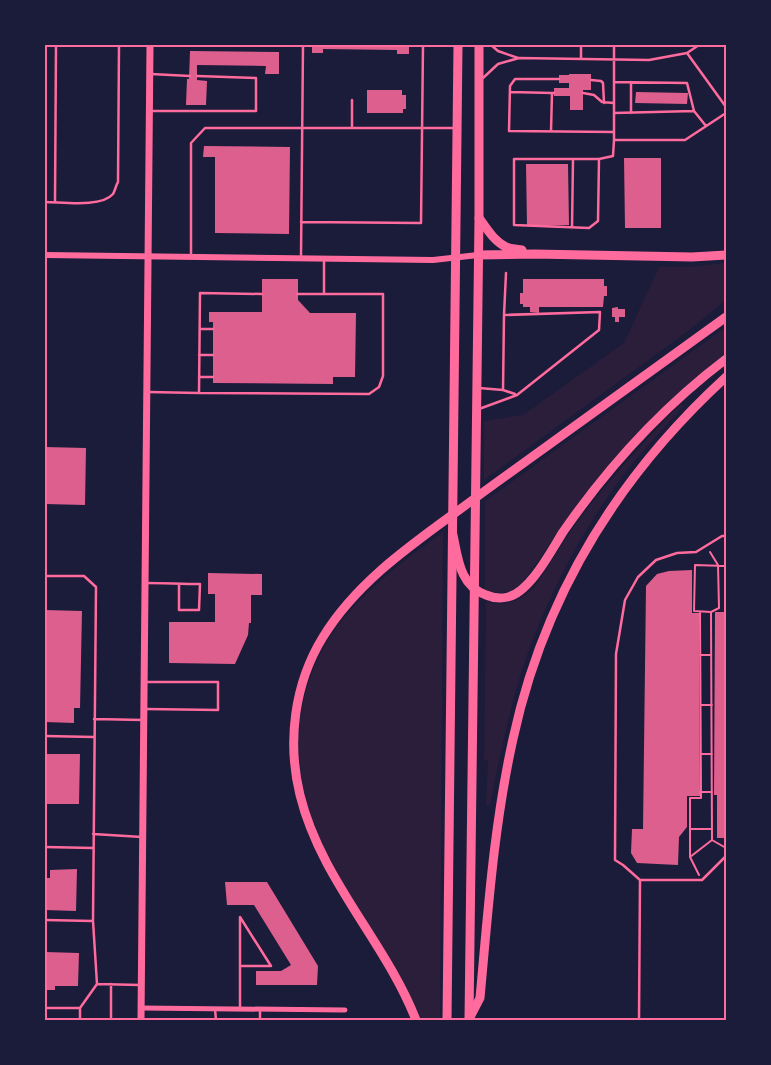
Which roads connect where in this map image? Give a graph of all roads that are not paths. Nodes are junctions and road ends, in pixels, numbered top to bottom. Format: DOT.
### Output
graph roads {
  1 [pos="56,45"];
  2 [pos="119,45"];
  3 [pos="150,45"];
  4 [pos="303,45"];
  5 [pos="423,45"];
  6 [pos="458,45"];
  7 [pos="479,45"];
  8 [pos="491,45"];
  9 [pos="581,45"];
  10 [pos="614,45"];
  11 [pos="699,45"];
  12 [pos="686,53"];
  13 [pos="519,58"];
  14 [pos="581,59"];
  15 [pos="614,60"];
  16 [pos="150,74"];
  17 [pos="190,76"];
  18 [pos="197,76"];
  19 [pos="559,80"];
  20 [pos="591,80"];
  21 [pos="614,82"];
  22 [pos="631,82"];
  23 [pos="479,83"];
  24 [pos="510,92"];
  25 [pos="583,93"];
  26 [pos="352,100"];
  27 [pos="604,103"];
  28 [pos="614,103"];
  29 [pos="726,108"];
  30 [pos="149,111"];
  31 [pos="694,111"];
  32 [pos="614,113"];
  33 [pos="631,113"];
  34 [pos="726,113"];
  35 [pos="706,126"];
  36 [pos="302,127"];
  37 [pos="352,128"];
  38 [pos="422,128"];
  39 [pos="457,128"];
  40 [pos="551,131"];
  41 [pos="614,132"];
  42 [pos="614,140"];
  43 [pos="598,159"];
  44 [pos="573,160"];
  45 [pos="45,202"];
  46 [pos="55,202"];
  47 [pos="479,218"];
  48 [pos="301,222"];
  49 [pos="572,228"];
  50 [pos="478,254"];
  51 [pos="534,254"];
  52 [pos="45,255"];
  53 [pos="726,255"];
  54 [pos="148,256"];
  55 [pos="191,256"];
  56 [pos="301,257"];
  57 [pos="456,257"];
  58 [pos="324,258"];
  59 [pos="506,273"];
  60 [pos="262,294"];
  61 [pos="298,294"];
  62 [pos="324,294"];
  63 [pos="504,315"];
  64 [pos="726,317"];
  65 [pos="200,329"];
  66 [pos="213,330"];
  67 [pos="199,355"];
  68 [pos="213,356"];
  69 [pos="726,359"];
  70 [pos="199,377"];
  71 [pos="213,377"];
  72 [pos="726,377"];
  73 [pos="477,388"];
  74 [pos="503,390"];
  75 [pos="147,392"];
  76 [pos="199,393"];
  77 [pos="517,395"];
  78 [pos="476,410"];
  79 [pos="453,536"];
  80 [pos="726,536"];
  81 [pos="45,576"];
  82 [pos="144,583"];
  83 [pos="180,584"];
  84 [pos="474,589"];
  85 [pos="143,682"];
  86 [pos="143,709"];
  87 [pos="94,719"];
  88 [pos="143,720"];
  89 [pos="45,736"];
  90 [pos="94,737"];
  91 [pos="93,834"];
  92 [pos="142,837"];
  93 [pos="45,847"];
  94 [pos="93,848"];
  95 [pos="726,856"];
  96 [pos="640,880"];
  97 [pos="45,920"];
  98 [pos="92,921"];
  99 [pos="240,966"];
  100 [pos="97,984"];
  101 [pos="112,984"];
  102 [pos="141,985"];
  103 [pos="45,1008"];
  104 [pos="80,1008"];
  105 [pos="141,1008"];
  106 [pos="215,1009"];
  107 [pos="240,1009"];
  108 [pos="260,1009"];
  109 [pos="345,1010"];
  110 [pos="80,1020"];
  111 [pos="111,1020"];
  112 [pos="141,1020"];
  113 [pos="216,1020"];
  114 [pos="260,1020"];
  115 [pos="416,1020"];
  116 [pos="447,1020"];
  117 [pos="469,1020"];
  118 [pos="639,1020"];
  1 -- 46 [label="lane"];
  2 -- 46 [label="lane"];
  3 -- 16 [label="main road"];
  4 -- 36 [label="lane"];
  5 -- 38 [label="lane"];
  6 -- 39 [label="highway"];
  7 -- 23 [label="highway"];
  8 -- 13 [label="lane"];
  9 -- 14 [label="lane"];
  10 -- 15 [label="lane"];
  11 -- 12 [label="lane"];
  12 -- 15 [label="lane"];
  12 -- 29 [label="lane"];
  13 -- 14 [label="lane"];
  13 -- 23 [label="lane"];
  14 -- 15 [label="lane"];
  15 -- 21 [label="lane"];
  16 -- 17 [label="lane"];
  16 -- 30 [label="main road"];
  18 -- 30 [label="lane"];
  19 -- 24 [label="lane"];
  20 -- 27 [label="lane"];
  21 -- 22 [label="lane"];
  21 -- 28 [label="lane"];
  22 -- 31 [label="lane"];
  22 -- 33 [label="lane"];
  23 -- 47 [label="highway"];
  24 -- 40 [label="lane"];
  24 -- 40 [label="lane"];
  25 -- 27 [label="lane"];
  26 -- 37 [label="lane"];
  27 -- 28 [label="lane"];
  28 -- 32 [label="lane"];
  30 -- 54 [label="main road"];
  31 -- 33 [label="lane"];
  31 -- 35 [label="lane"];
  32 -- 33 [label="lane"];
  32 -- 41 [label="lane"];
  34 -- 35 [label="lane"];
  35 -- 42 [label="lane"];
  36 -- 37 [label="lane"];
  36 -- 48 [label="lane"];
  36 -- 55 [label="lane"];
  37 -- 38 [label="lane"];
  38 -- 39 [label="lane"];
  38 -- 48 [label="lane"];
  39 -- 57 [label="highway"];
  40 -- 41 [label="lane"];
  41 -- 42 [label="lane"];
  42 -- 43 [label="lane"];
  43 -- 44 [label="lane"];
  43 -- 49 [label="lane"];
  44 -- 49 [label="lane"];
  44 -- 49 [label="lane"];
  45 -- 46 [label="lane"];
  47 -- 50 [label="highway"];
  47 -- 51 [label="highway"];
  48 -- 56 [label="lane"];
  50 -- 51 [label="highway"];
  50 -- 57 [label="street"];
  50 -- 73 [label="highway"];
  51 -- 53 [label="highway"];
  52 -- 54 [label="street"];
  54 -- 55 [label="street"];
  54 -- 75 [label="main road"];
  55 -- 56 [label="street"];
  56 -- 58 [label="street"];
  57 -- 58 [label="street"];
  57 -- 79 [label="highway"];
  58 -- 62 [label="lane"];
  59 -- 63 [label="lane"];
  60 -- 65 [label="lane"];
  61 -- 62 [label="lane"];
  62 -- 76 [label="lane"];
  63 -- 74 [label="lane"];
  63 -- 77 [label="lane"];
  64 -- 115 [label="highway"];
  65 -- 66 [label="lane"];
  65 -- 67 [label="lane"];
  67 -- 68 [label="lane"];
  67 -- 70 [label="lane"];
  69 -- 84 [label="highway"];
  70 -- 71 [label="lane"];
  70 -- 76 [label="lane"];
  72 -- 117 [label="highway"];
  73 -- 74 [label="lane"];
  73 -- 78 [label="highway"];
  74 -- 77 [label="lane"];
  75 -- 76 [label="lane"];
  75 -- 82 [label="main road"];
  77 -- 78 [label="lane"];
  78 -- 84 [label="highway"];
  79 -- 84 [label="highway"];
  79 -- 116 [label="highway"];
  80 -- 96 [label="lane"];
  81 -- 87 [label="lane"];
  82 -- 83 [label="lane"];
  82 -- 85 [label="main road"];
  83 -- 83 [label="lane"];
  84 -- 117 [label="highway"];
  85 -- 86 [label="main road"];
  85 -- 86 [label="lane"];
  86 -- 88 [label="main road"];
  87 -- 88 [label="lane"];
  87 -- 90 [label="lane"];
  88 -- 92 [label="main road"];
  89 -- 90 [label="lane"];
  90 -- 91 [label="lane"];
  91 -- 92 [label="lane"];
  91 -- 94 [label="lane"];
  92 -- 102 [label="main road"];
  93 -- 94 [label="lane"];
  94 -- 98 [label="lane"];
  95 -- 96 [label="lane"];
  96 -- 118 [label="lane"];
  97 -- 98 [label="lane"];
  98 -- 100 [label="lane"];
  99 -- 99 [label="lane"];
  99 -- 107 [label="lane"];
  100 -- 101 [label="lane"];
  100 -- 104 [label="lane"];
  101 -- 102 [label="lane"];
  101 -- 111 [label="lane"];
  102 -- 105 [label="main road"];
  103 -- 104 [label="lane"];
  104 -- 110 [label="lane"];
  105 -- 106 [label="street"];
  105 -- 112 [label="main road"];
  106 -- 107 [label="street"];
  106 -- 113 [label="lane"];
  107 -- 108 [label="street"];
  108 -- 109 [label="street"];
  108 -- 114 [label="lane"];
}
